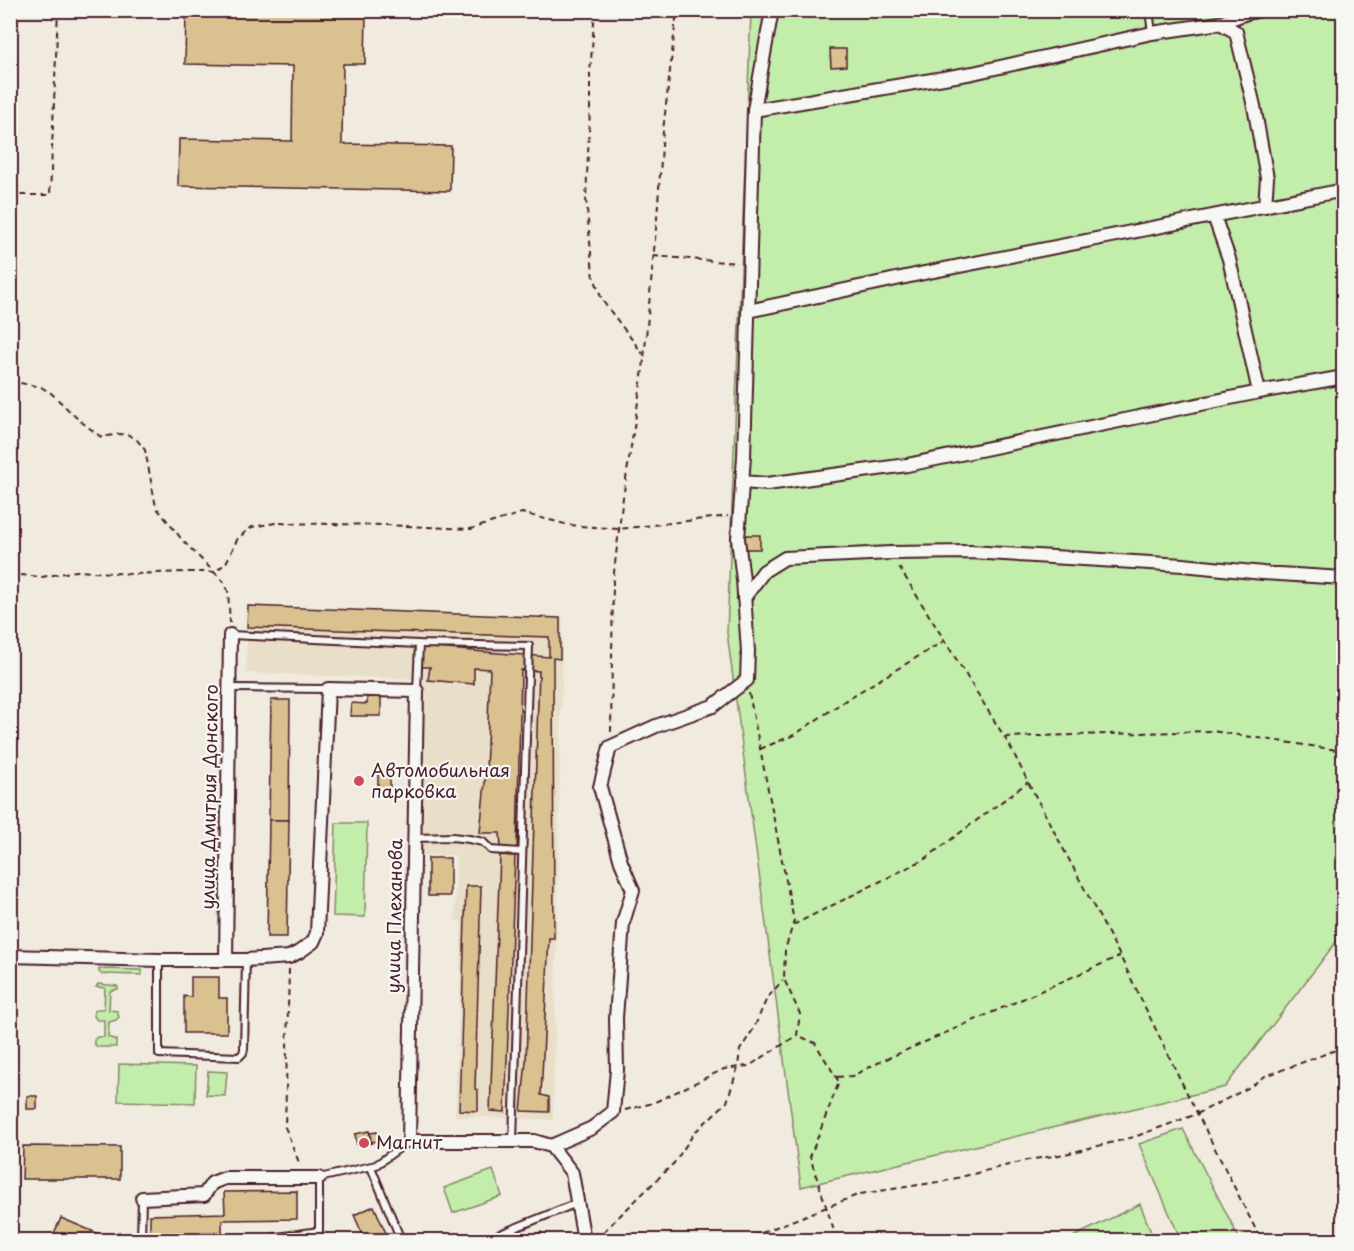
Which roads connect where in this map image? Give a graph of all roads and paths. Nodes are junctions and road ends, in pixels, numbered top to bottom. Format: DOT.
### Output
graph roads {
  1 [pos="58,10"];
  2 [pos="595,10"];
  3 [pos="677,10"];
  4 [pos="772,10"];
  5 [pos="1149,10"];
  6 [pos="1260,10"];
  7 [pos="1220,23"];
  8 [pos="1152,33"];
  9 [pos="754,110"];
  10 [pos="1344,190"];
  11 [pos="10,195"];
  12 [pos="1265,206"];
  13 [pos="1214,216"];
  14 [pos="653,256"];
  15 [pos="737,263"];
  16 [pos="748,311"];
  17 [pos="644,355"];
  18 [pos="1344,377"];
  19 [pos="10,381"];
  20 [pos="1259,392"];
  21 [pos="742,482"];
  22 [pos="728,516"];
  23 [pos="619,529"];
  24 [pos="891,553"];
  25 [pos="215,572"];
  26 [pos="10,574"];
  27 [pos="1344,578"];
  28 [pos="744,598"];
  29 [pos="231,635"];
  30 [pos="945,641"];
  31 [pos="419,644"];
  32 [pos="747,680"];
  33 [pos="230,688"];
  34 [pos="328,689"];
  35 [pos="417,691"];
  36 [pos="1005,737"];
  37 [pos="610,747"];
  38 [pos="760,749"];
  39 [pos="1344,751"];
  40 [pos="1028,782"];
  41 [pos="415,838"];
  42 [pos="522,852"];
  43 [pos="793,925"];
  44 [pos="10,956"];
  45 [pos="1120,956"];
  46 [pos="289,957"];
  47 [pos="159,960"];
  48 [pos="226,960"];
  49 [pos="246,960"];
  50 [pos="784,979"];
  51 [pos="797,1035"];
  52 [pos="1344,1047"];
  53 [pos="738,1067"];
  54 [pos="837,1077"];
  55 [pos="613,1112"];
  56 [pos="1197,1114"];
  57 [pos="409,1141"];
  58 [pos="513,1141"];
  59 [pos="551,1146"];
  60 [pos="372,1167"];
  61 [pos="304,1177"];
  62 [pos="319,1178"];
  63 [pos="142,1198"];
  64 [pos="578,1202"];
  65 [pos="827,1208"];
  66 [pos="141,1240"];
  67 [pos="265,1240"];
  68 [pos="401,1240"];
  69 [pos="485,1240"];
  70 [pos="584,1240"];
  71 [pos="594,1240"];
  72 [pos="743,1240"];
  73 [pos="837,1240"];
  74 [pos="1261,1240"];
  1 -- 11 [label="path"];
  2 -- 17 [label="path"];
  3 -- 14 [label="path"];
  4 -- 9 [label="street"];
  5 -- 8 [label="lane"];
  6 -- 7 [label="street"];
  7 -- 8 [label="street"];
  7 -- 12 [label="street"];
  8 -- 9 [label="street"];
  9 -- 16 [label="street"];
  10 -- 12 [label="street"];
  12 -- 13 [label="street"];
  13 -- 16 [label="street"];
  13 -- 20 [label="street"];
  14 -- 15 [label="path"];
  14 -- 17 [label="path"];
  16 -- 21 [label="street"];
  17 -- 23 [label="path"];
  18 -- 20 [label="street"];
  19 -- 25 [label="path"];
  20 -- 21 [label="street"];
  21 -- 28 [label="street"];
  22 -- 23 [label="path"];
  23 -- 25 [label="path"];
  23 -- 37 [label="path"];
  24 -- 27 [label="street"];
  24 -- 28 [label="street"];
  24 -- 30 [label="path"];
  25 -- 26 [label="path"];
  25 -- 29 [label="path"];
  28 -- 32 [label="street"];
  29 -- 31 [label="lane"];
  29 -- 33 [label="street, улица Дмитрия Донского"];
  30 -- 36 [label="path"];
  30 -- 38 [label="path"];
  31 -- 35 [label="lane"];
  31 -- 42 [label="lane"];
  32 -- 37 [label="street"];
  32 -- 38 [label="path"];
  33 -- 34 [label="lane"];
  33 -- 48 [label="street, улица Дмитрия Донского"];
  34 -- 35 [label="street"];
  34 -- 46 [label="street"];
  35 -- 41 [label="street, улица Плеханова"];
  36 -- 39 [label="path"];
  36 -- 40 [label="path"];
  37 -- 55 [label="street"];
  38 -- 43 [label="path"];
  40 -- 43 [label="path"];
  40 -- 45 [label="path"];
  41 -- 42 [label="lane"];
  41 -- 57 [label="street, улица Плеханова"];
  42 -- 58 [label="lane"];
  43 -- 50 [label="path"];
  44 -- 47 [label="street"];
  45 -- 54 [label="path"];
  45 -- 56 [label="path"];
  46 -- 49 [label="street"];
  46 -- 61 [label="path"];
  47 -- 48 [label="street"];
  47 -- 49 [label="lane"];
  48 -- 49 [label="street"];
  50 -- 51 [label="path"];
  50 -- 53 [label="path"];
  51 -- 53 [label="path"];
  51 -- 54 [label="path"];
  52 -- 56 [label="path"];
  53 -- 55 [label="path"];
  53 -- 71 [label="path"];
  54 -- 65 [label="path"];
  55 -- 59 [label="street"];
  56 -- 65 [label="path"];
  56 -- 74 [label="path"];
  57 -- 58 [label="street"];
  57 -- 60 [label="lane"];
  58 -- 59 [label="street"];
  59 -- 64 [label="street"];
  60 -- 62 [label="lane"];
  60 -- 68 [label="lane"];
  61 -- 62 [label="street"];
  61 -- 63 [label="street"];
  62 -- 67 [label="lane"];
  63 -- 66 [label="lane"];
  64 -- 69 [label="lane"];
  64 -- 70 [label="street"];
  65 -- 72 [label="path"];
  65 -- 73 [label="path"];
}
